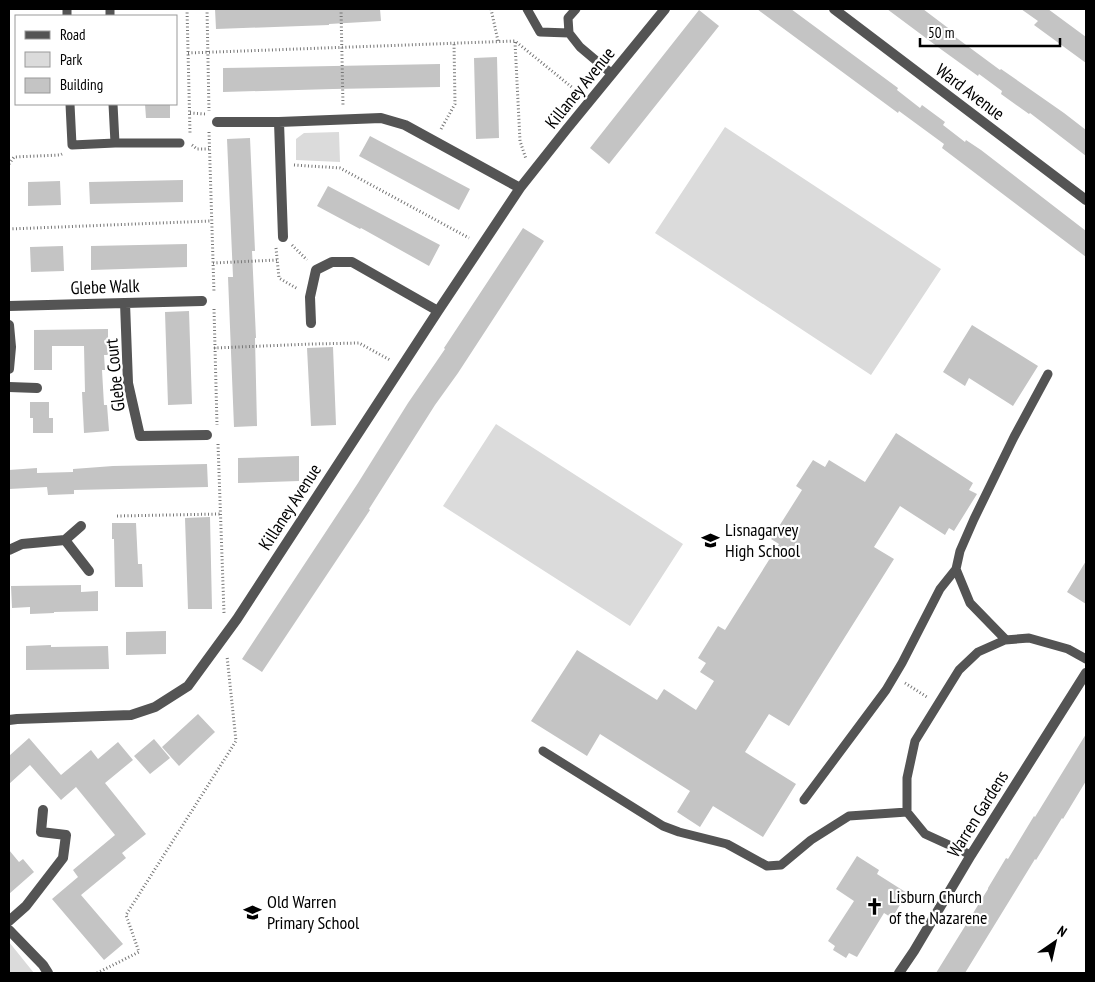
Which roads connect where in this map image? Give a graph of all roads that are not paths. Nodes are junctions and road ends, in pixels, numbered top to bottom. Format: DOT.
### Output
graph roads {
  1 [pos="527,9"];
  2 [pos="576,9"];
  3 [pos="665,9"];
  4 [pos="834,9"];
  5 [pos="569,32"];
  6 [pos="612,74"];
  7 [pos="70,105"];
  8 [pos="114,105"];
  9 [pos="279,122"];
  10 [pos="213,123"];
  11 [pos="115,143"];
  12 [pos="180,143"];
  13 [pos="520,188"];
  14 [pos="1086,200"];
  15 [pos="283,237"];
  16 [pos="202,301"];
  17 [pos="125,303"];
  18 [pos="9,306"];
  19 [pos="438,311"];
  20 [pos="311,323"];
  21 [pos="9,324"];
  22 [pos="9,369"];
  23 [pos="1048,374"];
  24 [pos="9,387"];
  25 [pos="37,388"];
  26 [pos="212,435"];
  27 [pos="80,526"];
  28 [pos="65,540"];
  29 [pos="9,550"];
  30 [pos="956,569"];
  31 [pos="89,571"];
  32 [pos="1006,640"];
  33 [pos="1086,659"];
  34 [pos="1086,674"];
  35 [pos="9,720"];
  36 [pos="543,751"];
  37 [pos="804,800"];
  38 [pos="43,810"];
  39 [pos="907,812"];
  40 [pos="970,855"];
  41 [pos="9,921"];
  42 [pos="9,930"];
  43 [pos="48,973"];
  44 [pos="898,973"];
  1 -- 5 [label="lane"];
  2 -- 5 [label="lane"];
  3 -- 6 [label="street, Killaney Avenue"];
  4 -- 14 [label="street, Ward Avenue"];
  5 -- 6 [label="lane"];
  6 -- 13 [label="street, Killaney Avenue"];
  7 -- 11 [label="lane"];
  8 -- 11 [label="lane"];
  9 -- 10 [label="street"];
  9 -- 13 [label="street"];
  9 -- 15 [label="street"];
  11 -- 12 [label="lane"];
  13 -- 19 [label="street, Killaney Avenue"];
  16 -- 17 [label="street, Glebe Walk"];
  17 -- 18 [label="street, Glebe Walk"];
  17 -- 26 [label="street, Glebe Court"];
  19 -- 20 [label="street"];
  19 -- 35 [label="street, Killaney Avenue"];
  21 -- 22 [label="street"];
  23 -- 30 [label="lane"];
  24 -- 25 [label="street"];
  27 -- 28 [label="street"];
  28 -- 29 [label="street"];
  28 -- 31 [label="street"];
  30 -- 32 [label="lane"];
  30 -- 37 [label="lane"];
  32 -- 33 [label="lane"];
  32 -- 39 [label="lane"];
  34 -- 40 [label="street, Warren Gardens"];
  36 -- 39 [label="lane"];
  38 -- 41 [label="street"];
  39 -- 40 [label="lane"];
  40 -- 44 [label="street, Warren Gardens"];
  42 -- 43 [label="street"];
}
